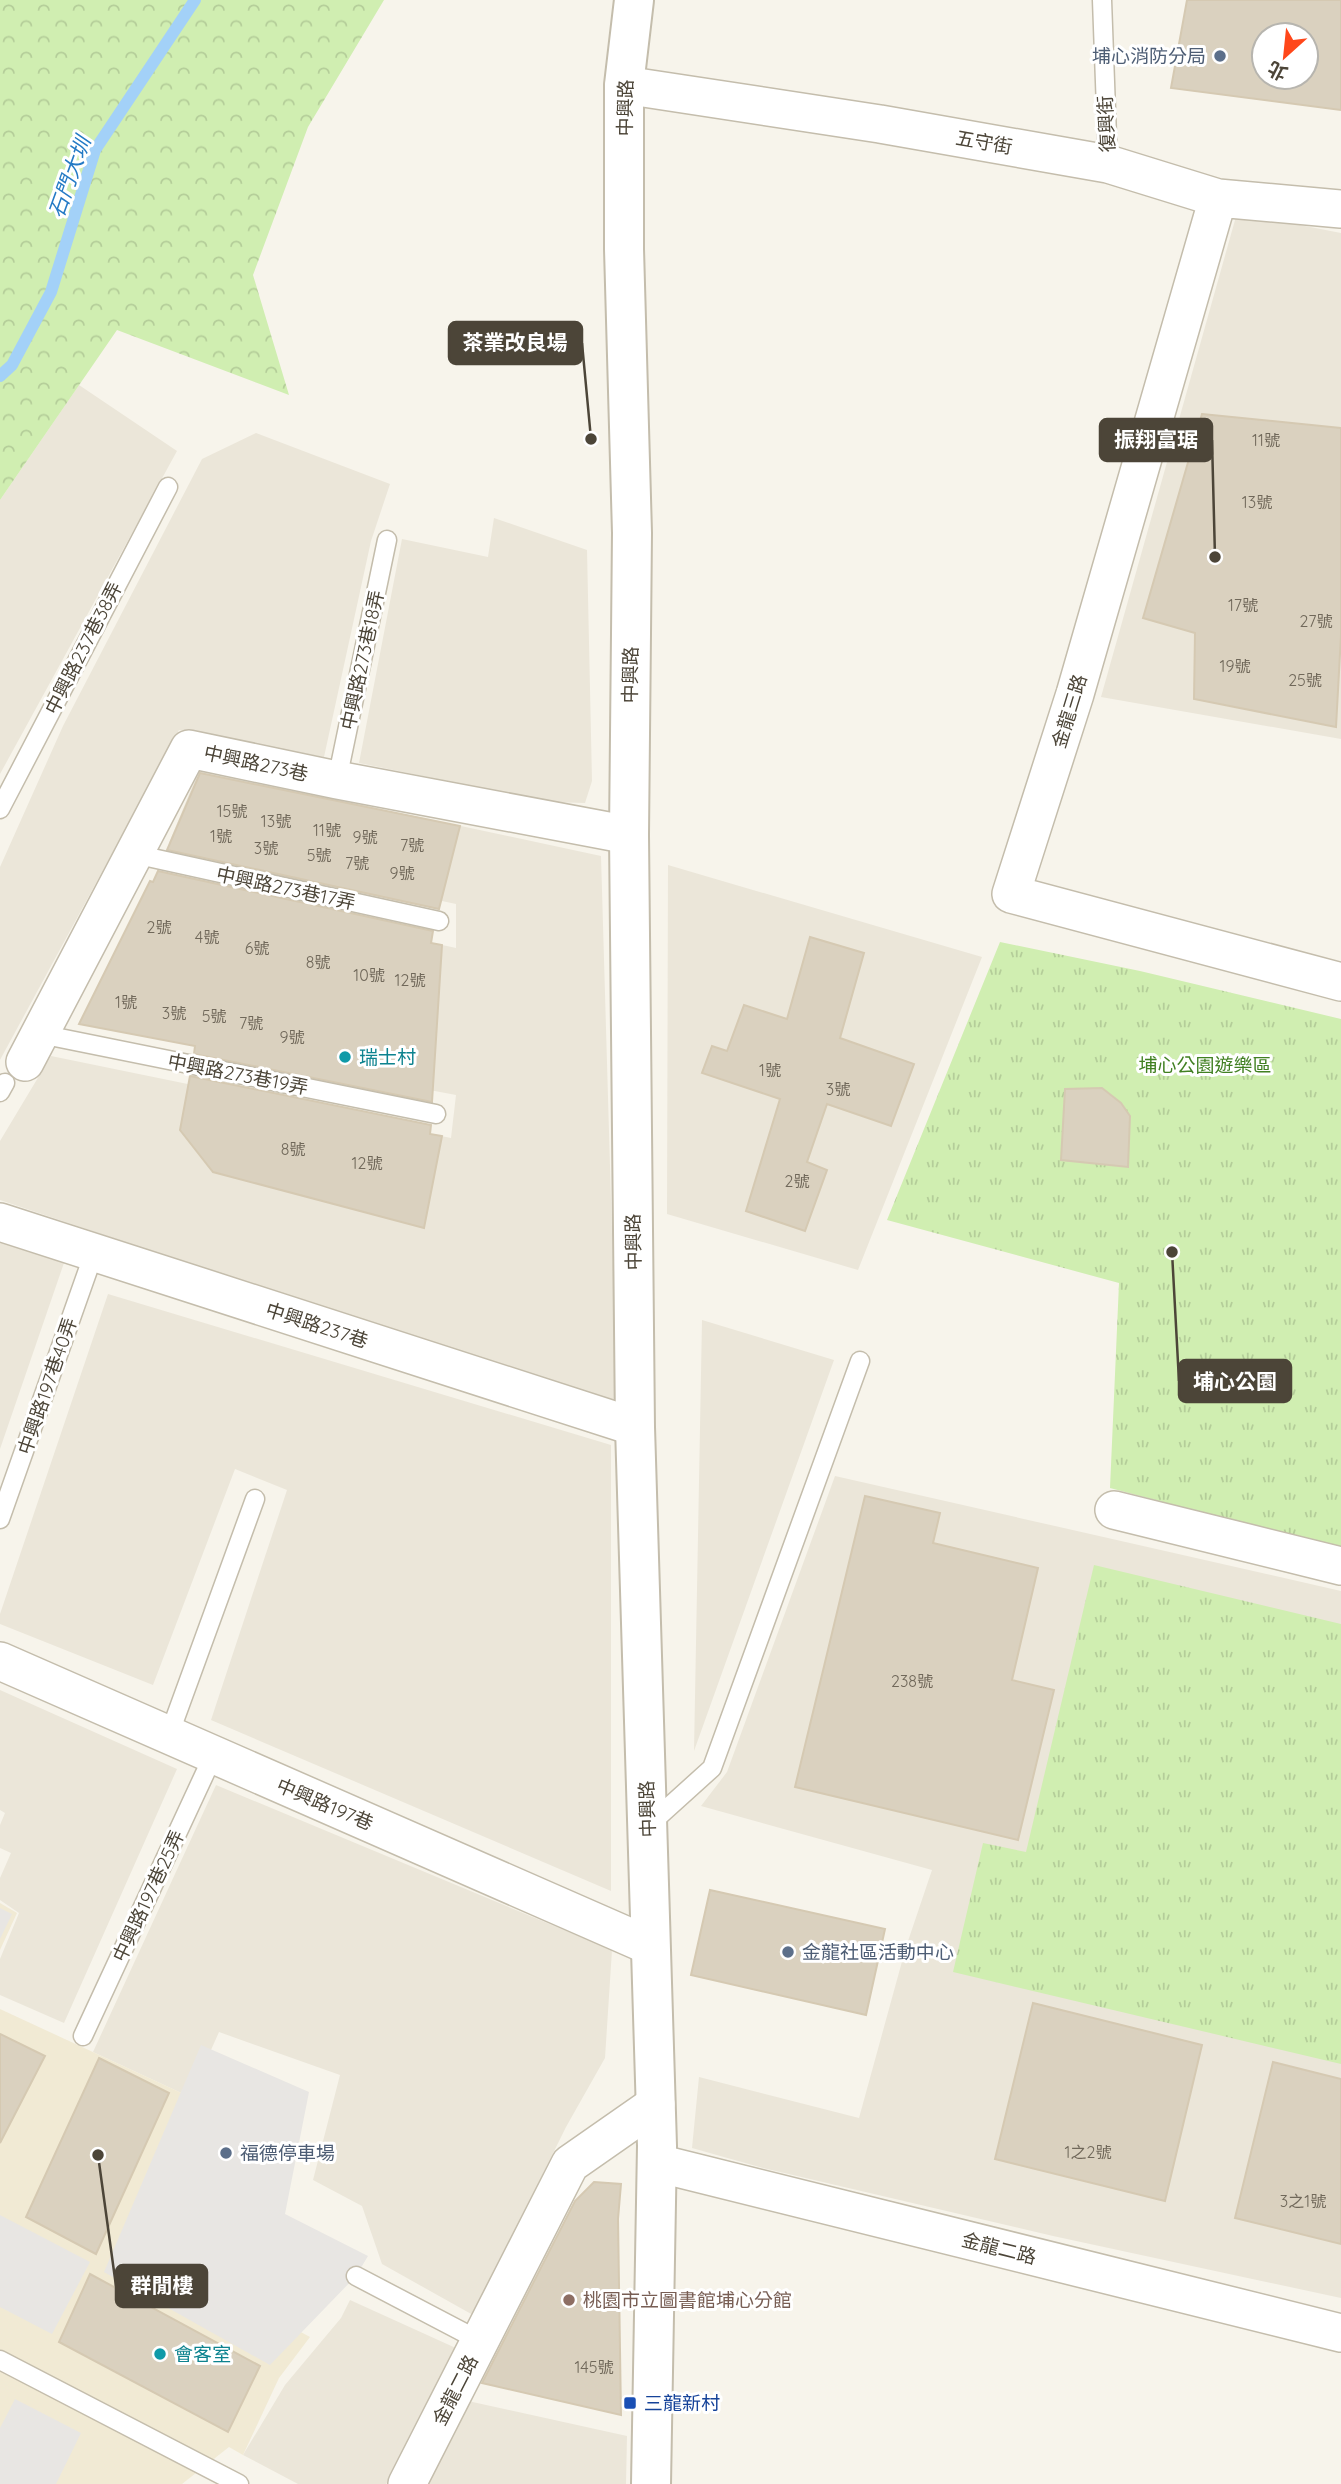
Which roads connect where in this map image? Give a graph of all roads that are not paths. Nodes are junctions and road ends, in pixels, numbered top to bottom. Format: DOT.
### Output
graph roads {
  1 [pos="634,0"];
  2 [pos="1102,0"];
  3 [pos="624,85"];
  4 [pos="1108,164"];
  5 [pos="1218,198"];
  6 [pos="1341,209"];
  7 [pos="168,487"];
  8 [pos="387,540"];
  9 [pos="337,780"];
  10 [pos="0,809"];
  11 [pos="628,835"];
  12 [pos="134,854"];
  13 [pos="439,921"];
  14 [pos="1341,982"];
  15 [pos="17,1068"];
  16 [pos="436,1114"];
  17 [pos="0,1222"];
  18 [pos="94,1254"];
  19 [pos="860,1361"];
  20 [pos="635,1427"];
  21 [pos="255,1499"];
  22 [pos="1114,1510"];
  23 [pos="0,1519"];
  24 [pos="1341,1566"];
  25 [pos="0,1661"];
  26 [pos="169,1735"];
  27 [pos="213,1756"];
  28 [pos="647,1827"];
  29 [pos="650,1946"];
  30 [pos="83,2036"];
  31 [pos="656,2104"];
  32 [pos="657,2162"];
  33 [pos="356,2276"];
  34 [pos="1341,2333"];
  35 [pos="480,2341"];
  36 [pos="0,2360"];
  37 [pos="239,2484"];
  38 [pos="407,2484"];
  39 [pos="652,2484"];
  1 -- 3 [label="street, 中興路"];
  2 -- 4 [label="lane, 復興街"];
  3 -- 4 [label="street, 五守街"];
  3 -- 11 [label="street, 中興路"];
  4 -- 5 [label="street, 五守街"];
  5 -- 6 [label="street, 五守街"];
  5 -- 14 [label="street, 金龍三路"];
  7 -- 10 [label="lane, 中興路237巷38弄"];
  8 -- 9 [label="lane, 中興路273巷18弄"];
  9 -- 11 [label="street, 中興路273巷"];
  9 -- 12 [label="street, 中興路273巷"];
  11 -- 20 [label="street, 中興路"];
  12 -- 13 [label="lane, 中興路273巷17弄"];
  12 -- 15 [label="street, 中興路273巷"];
  15 -- 16 [label="lane, 中興路273巷19弄"];
  17 -- 18 [label="street, 中興路237巷"];
  18 -- 20 [label="street, 中興路237巷"];
  18 -- 23 [label="lane, 中興路197巷40弄"];
  19 -- 28 [label="lane"];
  20 -- 28 [label="street, 中興路"];
  21 -- 26 [label="lane"];
  22 -- 24 [label="street"];
  25 -- 26 [label="street, 中興路197巷"];
  26 -- 27 [label="street, 中興路197巷"];
  27 -- 29 [label="street, 中興路197巷"];
  27 -- 30 [label="lane, 中興路197巷25弄"];
  28 -- 29 [label="street, 中興路"];
  29 -- 31 [label="street, 中興路"];
  31 -- 32 [label="street, 中興路"];
  31 -- 35 [label="street, 金龍二路"];
  32 -- 34 [label="street, 金龍二路"];
  32 -- 39 [label="street, 中興路"];
  33 -- 35 [label="lane"];
  35 -- 38 [label="street, 金龍二路"];
  36 -- 37 [label="lane"];
}
